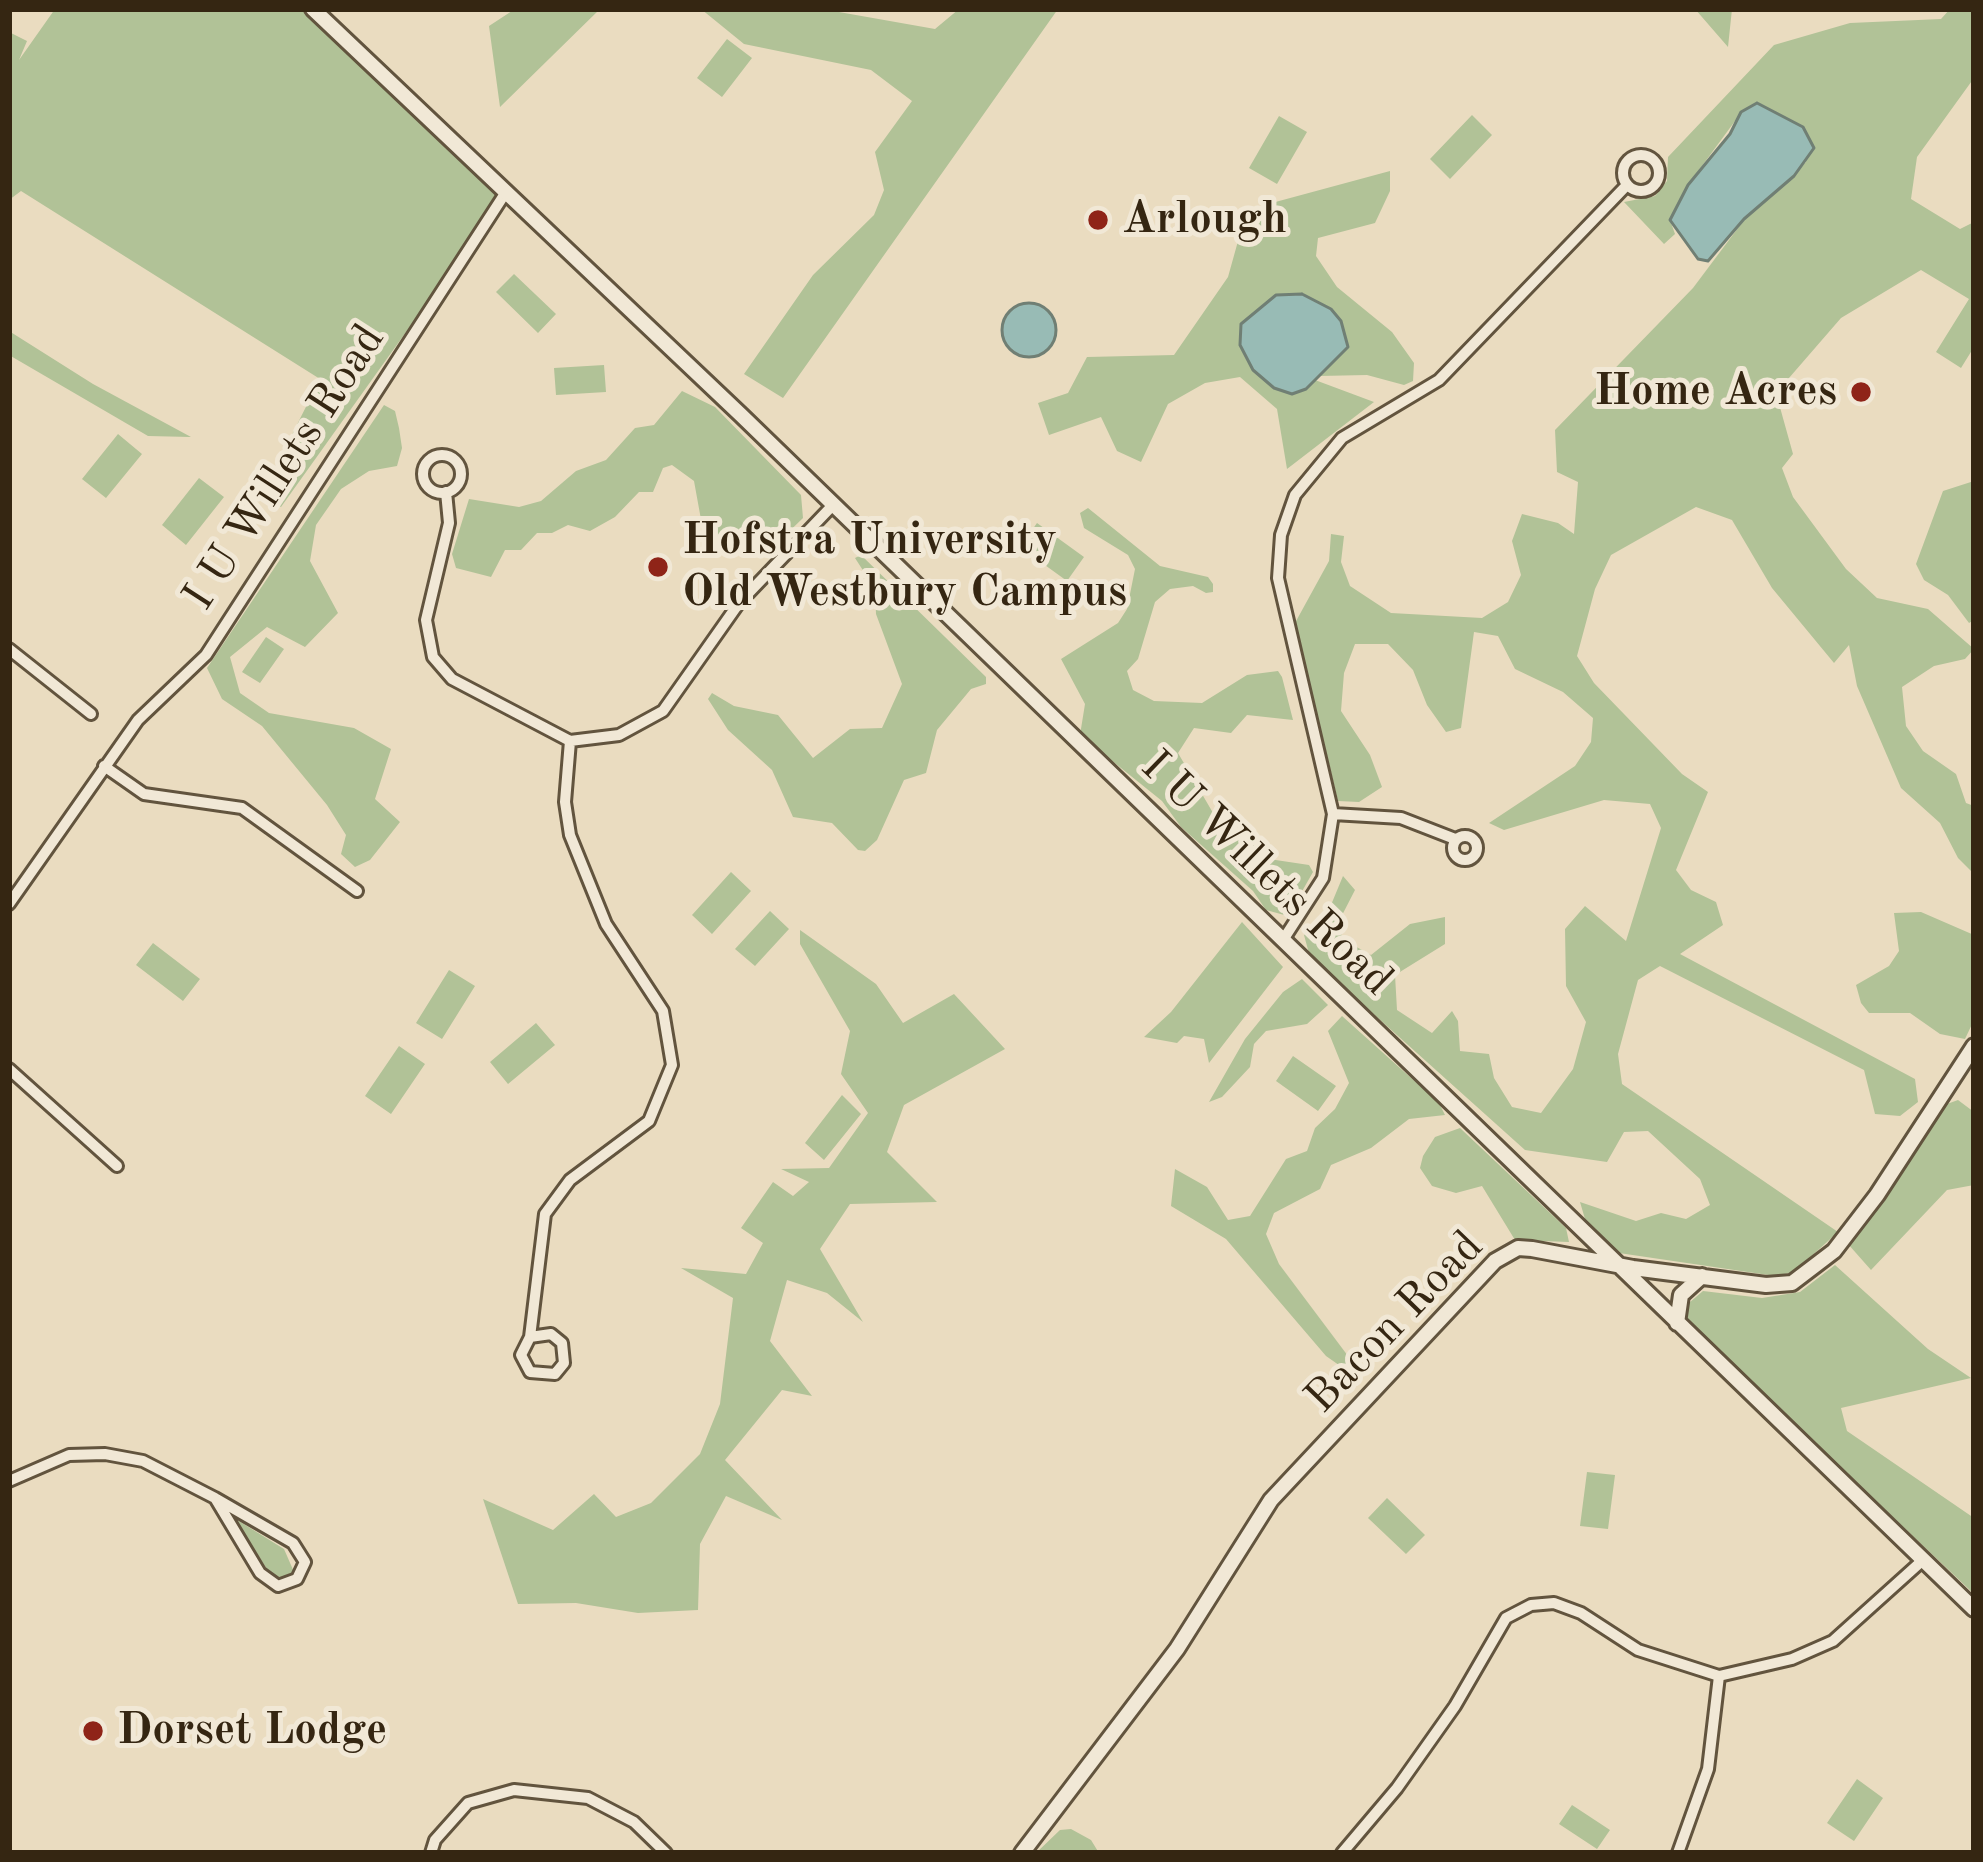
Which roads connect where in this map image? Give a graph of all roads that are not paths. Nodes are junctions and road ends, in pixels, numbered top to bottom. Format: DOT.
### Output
graph roads {
  1 [pos="313,9"];
  2 [pos="1627,185"];
  3 [pos="506,192"];
  4 [pos="446,492"];
  5 [pos="833,505"];
  6 [pos="9,649"];
  7 [pos="91,714"];
  8 [pos="570,741"];
  9 [pos="104,766"];
  10 [pos="1333,814"];
  11 [pos="1455,839"];
  12 [pos="357,891"];
  13 [pos="9,904"];
  14 [pos="1283,940"];
  15 [pos="1974,1046"];
  16 [pos="9,1069"];
  17 [pos="117,1166"];
  18 [pos="1614,1263"];
  19 [pos="1702,1276"];
  20 [pos="1677,1323"];
  21 [pos="530,1337"];
  22 [pos="9,1481"];
  23 [pos="215,1498"];
  24 [pos="1923,1560"];
  25 [pos="1974,1609"];
  26 [pos="1719,1676"];
  27 [pos="431,1853"];
  28 [pos="666,1853"];
  29 [pos="1022,1853"];
  30 [pos="1342,1853"];
  31 [pos="1678,1853"];
  1 -- 3 [label="street, I U Willets Road"];
  2 -- 10 [label="street"];
  3 -- 5 [label="street, I U Willets Road"];
  3 -- 9 [label="street, I U Willets Road"];
  4 -- 8 [label="street"];
  5 -- 8 [label="street"];
  5 -- 14 [label="street, I U Willets Road"];
  6 -- 7 [label="street"];
  8 -- 21 [label="street"];
  9 -- 12 [label="street"];
  9 -- 13 [label="street, I U Willets Road"];
  10 -- 11 [label="street"];
  10 -- 14 [label="street"];
  14 -- 18 [label="street, I U Willets Road"];
  15 -- 19 [label="street, Bacon Road"];
  16 -- 17 [label="street"];
  18 -- 19 [label="street, Bacon Road"];
  18 -- 20 [label="street, I U Willets Road"];
  18 -- 29 [label="street, Bacon Road"];
  19 -- 20 [label="street"];
  20 -- 24 [label="street, I U Willets Road"];
  21 -- 21 [label="street"];
  22 -- 23 [label="street"];
  23 -- 23 [label="street"];
  24 -- 25 [label="street, I U Willets Road"];
  24 -- 26 [label="street"];
  26 -- 30 [label="street"];
  26 -- 31 [label="street"];
  27 -- 28 [label="street"];
}
